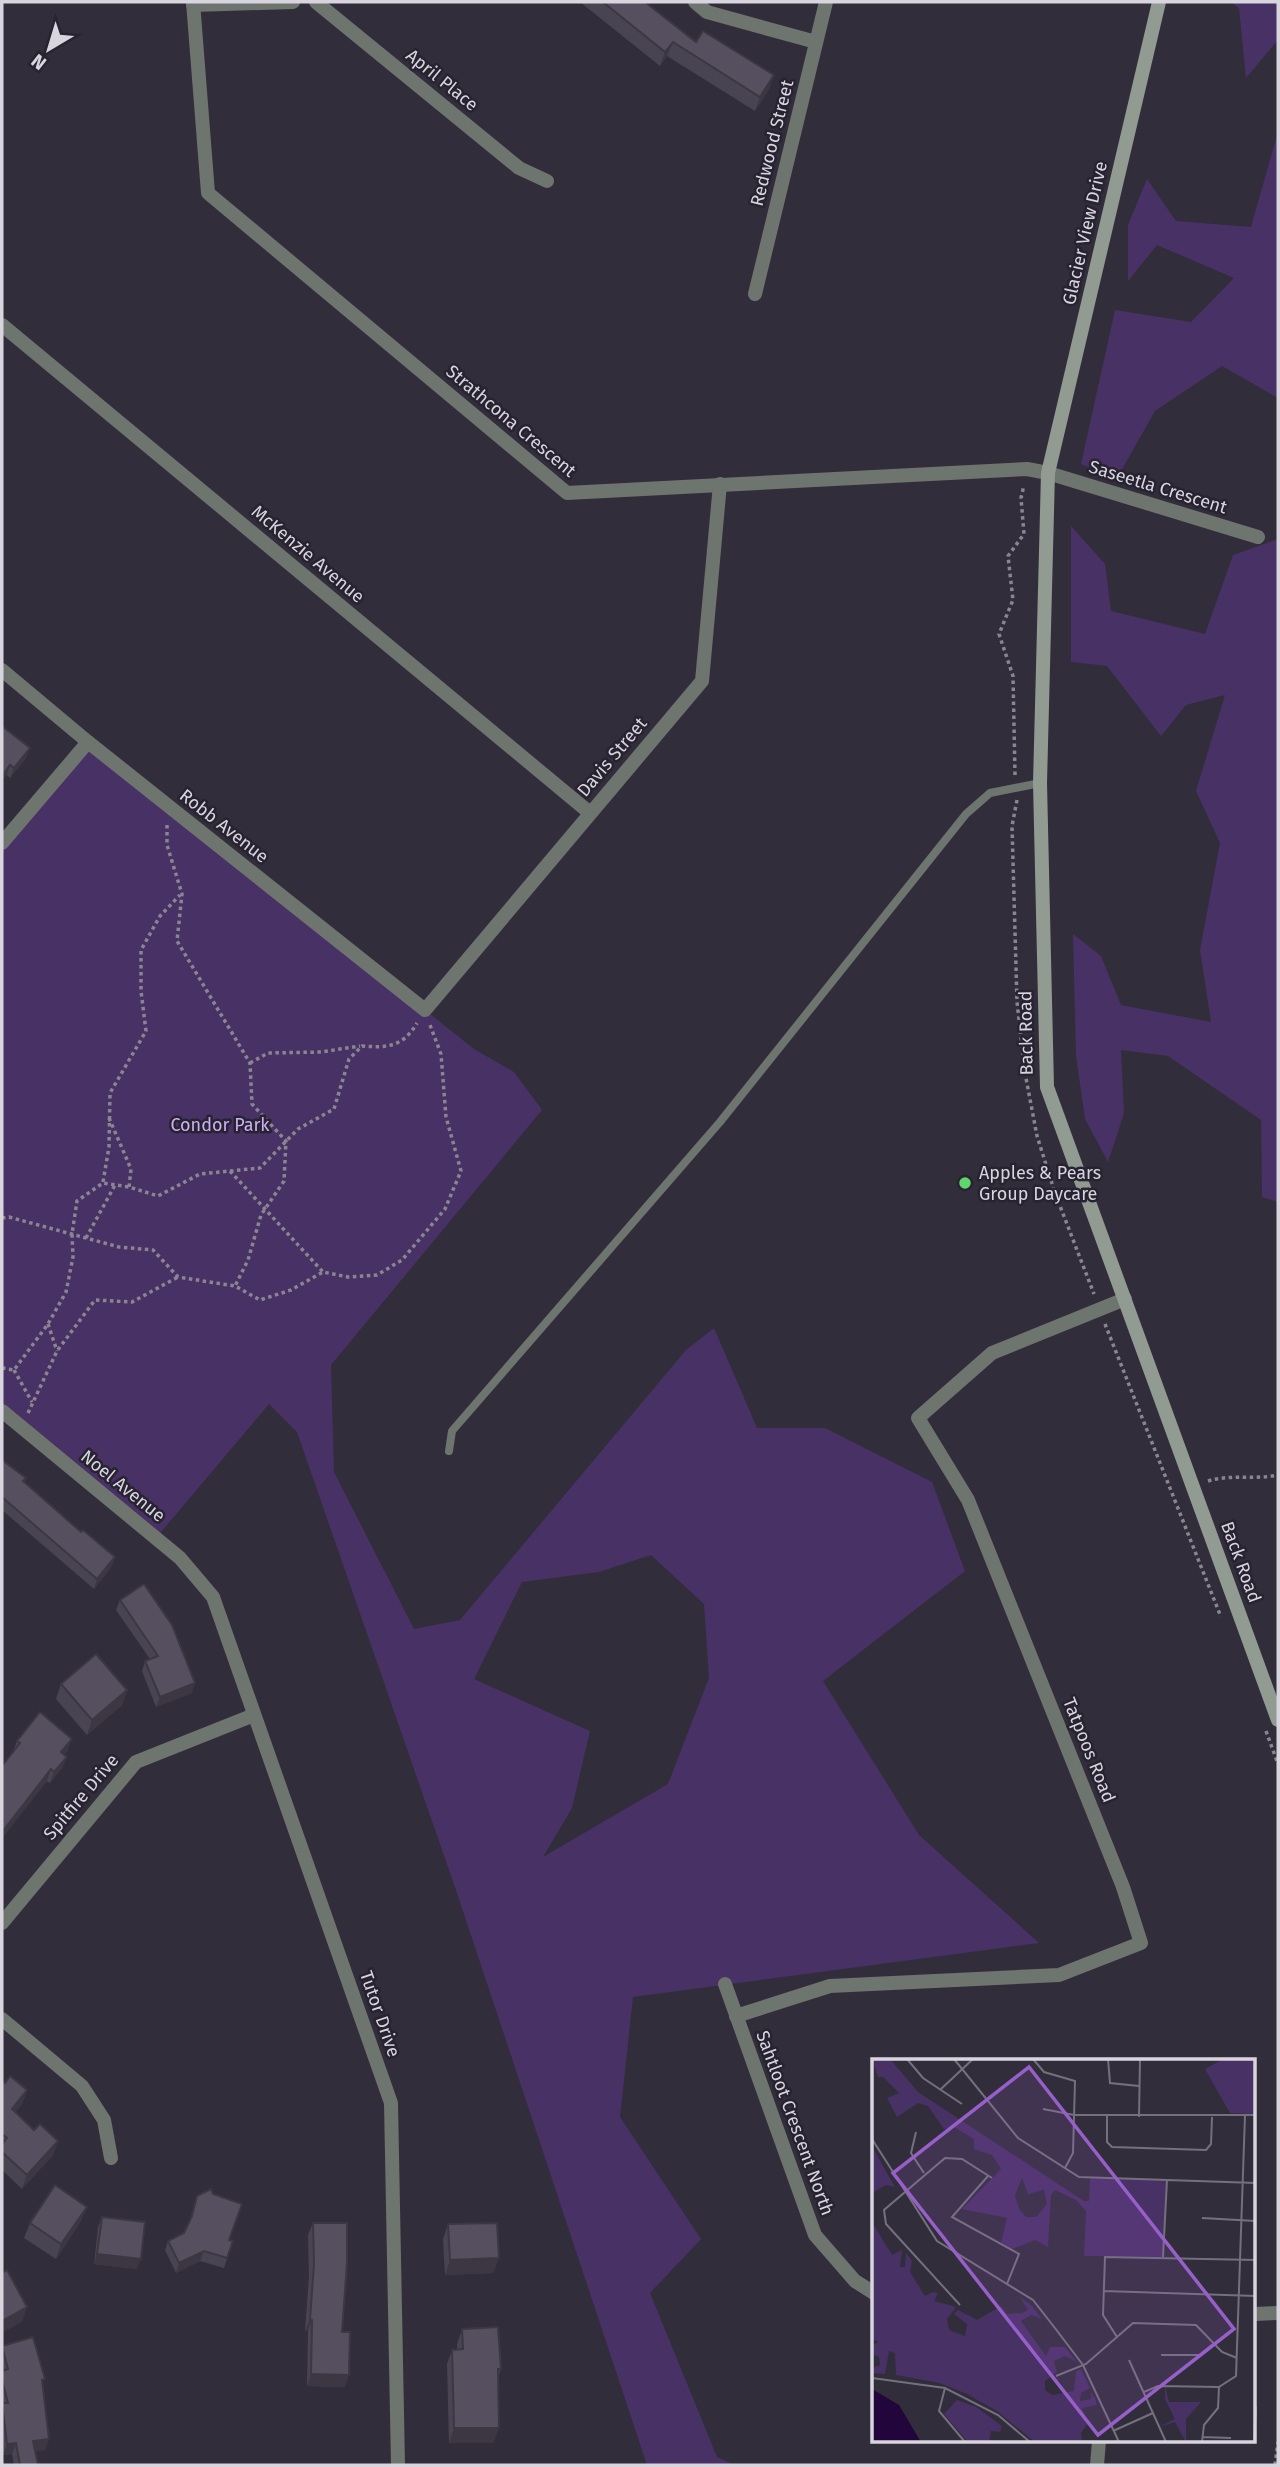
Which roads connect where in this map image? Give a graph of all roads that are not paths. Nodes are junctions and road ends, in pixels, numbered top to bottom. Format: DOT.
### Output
graph roads {
  1 [pos="293,2"];
  2 [pos="316,2"];
  3 [pos="695,2"];
  4 [pos="826,2"];
  5 [pos="1159,2"];
  6 [pos="193,3"];
  7 [pos="816,42"];
  8 [pos="547,181"];
  9 [pos="755,294"];
  10 [pos="2,325"];
  11 [pos="1048,474"];
  12 [pos="720,484"];
  13 [pos="1258,537"];
  14 [pos="2,670"];
  15 [pos="89,742"];
  16 [pos="1040,783"];
  17 [pos="590,813"];
  18 [pos="2,843"];
  19 [pos="425,1010"];
  20 [pos="1125,1299"];
  21 [pos="2,1411"];
  22 [pos="449,1451"];
  23 [pos="213,1597"];
  24 [pos="254,1715"];
  25 [pos="1278,1720"];
  26 [pos="2,1923"];
  27 [pos="725,1984"];
  28 [pos="736,2016"];
  29 [pos="2,2019"];
  30 [pos="111,2158"];
  31 [pos="872,2291"];
  32 [pos="1278,2313"];
  33 [pos="1256,2314"];
  34 [pos="1099,2442"];
  35 [pos="398,2465"];
  36 [pos="1097,2465"];
  1 -- 6 [label="street"];
  2 -- 8 [label="street, April Place"];
  3 -- 7 [label="street"];
  4 -- 7 [label="street, Redwood Street"];
  5 -- 11 [label="street, Glacier View Drive"];
  6 -- 12 [label="street, Strathcona Crescent"];
  7 -- 9 [label="street, Redwood Street"];
  10 -- 17 [label="street, McKenzie Avenue"];
  11 -- 12 [label="street, Strathcona Crescent"];
  11 -- 13 [label="street, Saseetla Crescent"];
  11 -- 16 [label="street, Back Road"];
  12 -- 17 [label="street, Davis Street"];
  14 -- 15 [label="street, Robb Avenue"];
  15 -- 18 [label="street"];
  15 -- 19 [label="street, Robb Avenue"];
  16 -- 20 [label="street, Back Road"];
  16 -- 22 [label="lane"];
  17 -- 19 [label="street, Davis Street"];
  20 -- 25 [label="street, Back Road"];
  20 -- 28 [label="street, Tatpoos Road"];
  21 -- 23 [label="street, Noel Avenue"];
  23 -- 24 [label="street, Tutor Drive"];
  24 -- 26 [label="street, Spitfire Drive"];
  24 -- 35 [label="street, Tutor Drive"];
  27 -- 28 [label="street, Sahtloot Crescent North"];
  28 -- 31 [label="street, Sahtloot Crescent North"];
  29 -- 30 [label="street"];
  32 -- 33 [label="street"];
  34 -- 36 [label="street"];
}
